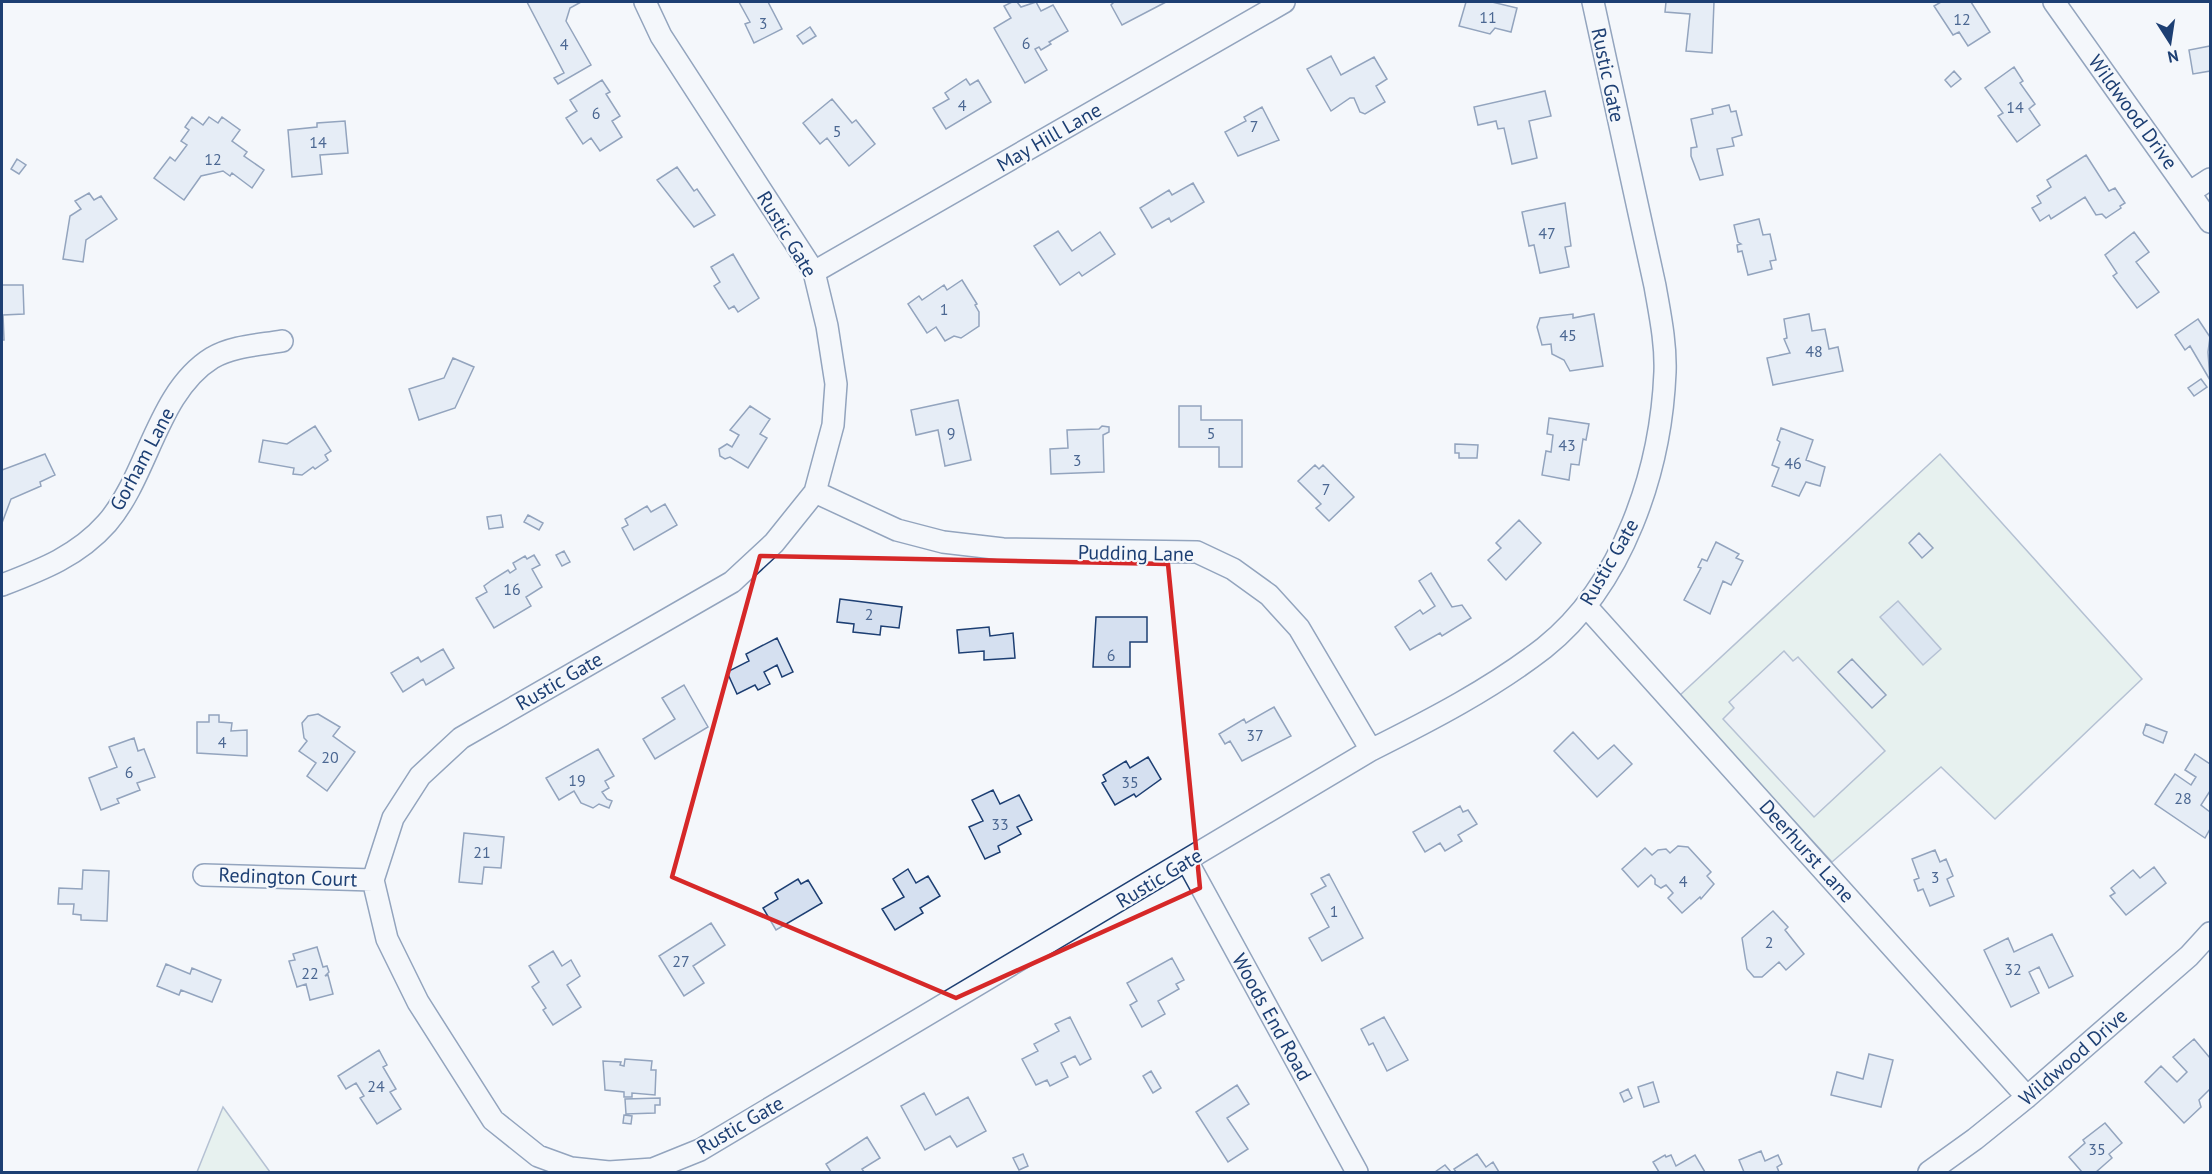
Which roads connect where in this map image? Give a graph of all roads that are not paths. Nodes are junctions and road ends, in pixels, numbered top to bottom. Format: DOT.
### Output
graph roads {
  1 [pos="645,2"];
  2 [pos="1284,2"];
  3 [pos="1593,2"];
  4 [pos="2054,2"];
  5 [pos="2211,179"];
  6 [pos="2190,192"];
  7 [pos="2211,222"];
  8 [pos="814,272"];
  9 [pos="282,341"];
  10 [pos="815,492"];
  11 [pos="2,585"];
  12 [pos="1586,606"];
  13 [pos="1371,750"];
  14 [pos="1187,861"];
  15 [pos="204,875"];
  16 [pos="373,880"];
  17 [pos="2211,933"];
  18 [pos="2027,1097"];
  19 [pos="1357,1173"];
  20 [pos="1929,1173"];
  1 -- 8 [label="street, Rustic Gate"];
  2 -- 8 [label="street, May Hill Lane"];
  3 -- 12 [label="street, Rustic Gate"];
  4 -- 6 [label="street, Wildwood Drive"];
  5 -- 6 [label="street"];
  6 -- 7 [label="street, Wildwood Drive"];
  8 -- 10 [label="street, Rustic Gate"];
  9 -- 11 [label="street, Gorham Lane"];
  10 -- 13 [label="street, Pudding Lane"];
  10 -- 16 [label="street, Rustic Gate"];
  12 -- 13 [label="street, Rustic Gate"];
  12 -- 18 [label="street, Deerhurst Lane"];
  13 -- 14 [label="street, Rustic Gate"];
  14 -- 16 [label="street, Rustic Gate"];
  14 -- 19 [label="street, Woods End Road"];
  15 -- 16 [label="street, Redington Court"];
  17 -- 18 [label="street, Wildwood Drive"];
  18 -- 20 [label="street, Wildwood Drive"];
}
